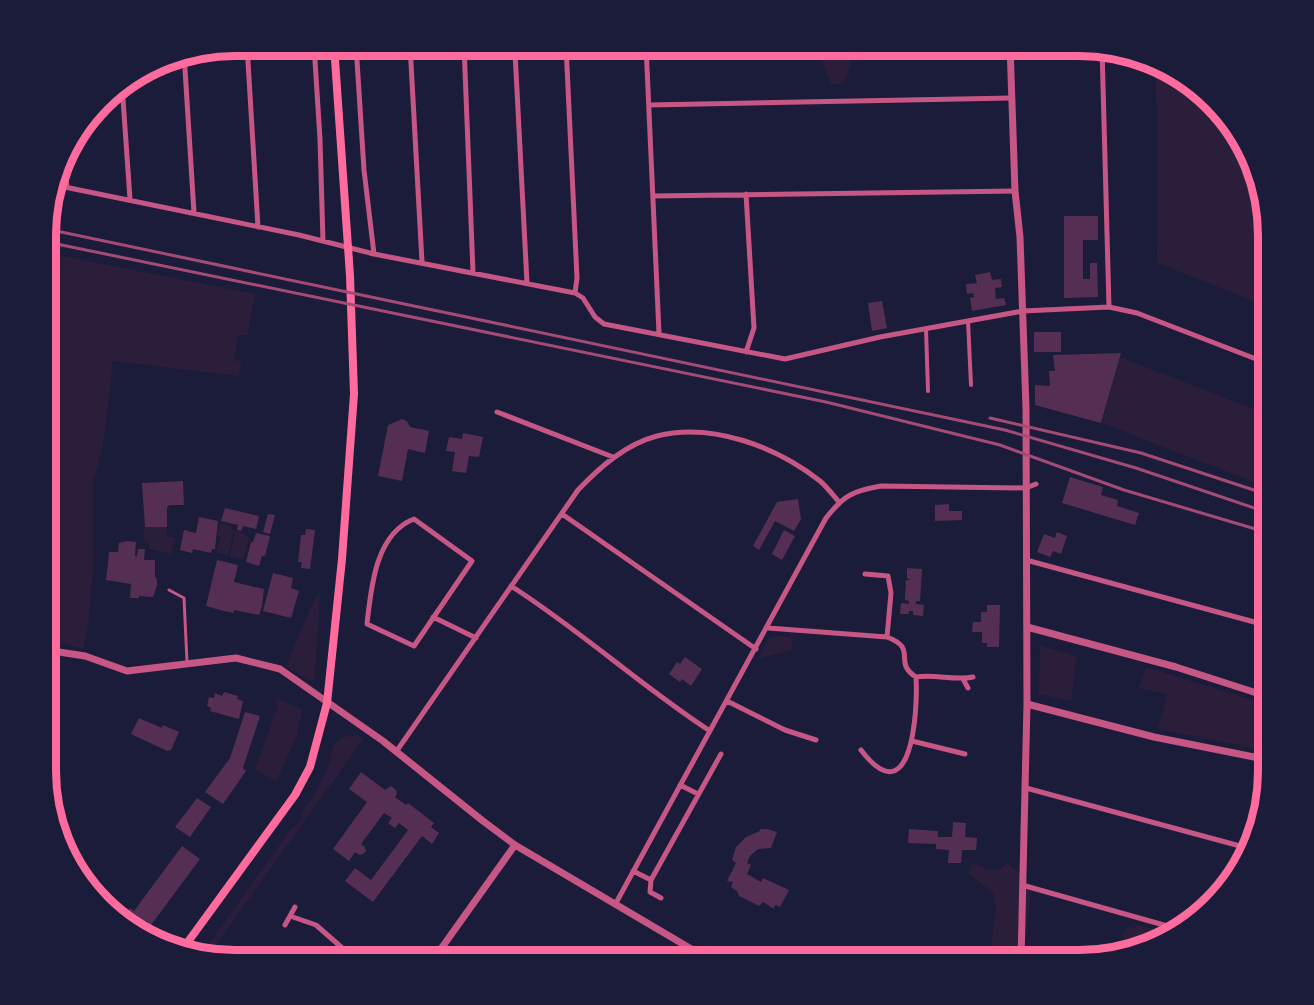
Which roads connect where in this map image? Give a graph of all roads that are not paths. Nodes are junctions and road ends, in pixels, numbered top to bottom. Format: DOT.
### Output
graph roads {
  1 [pos="248,56"];
  2 [pos="315,56"];
  3 [pos="335,56"];
  4 [pos="357,56"];
  5 [pos="411,56"];
  6 [pos="465,56"];
  7 [pos="515,56"];
  8 [pos="566,56"];
  9 [pos="647,56"];
  10 [pos="1010,56"];
  11 [pos="1102,57"];
  12 [pos="185,63"];
  13 [pos="123,95"];
  14 [pos="1012,98"];
  15 [pos="649,105"];
  16 [pos="66,175"];
  17 [pos="62,186"];
  18 [pos="67,187"];
  19 [pos="1015,191"];
  20 [pos="746,194"];
  21 [pos="653,196"];
  22 [pos="130,199"];
  23 [pos="194,213"];
  24 [pos="258,227"];
  25 [pos="326,242"];
  26 [pos="374,254"];
  27 [pos="422,262"];
  28 [pos="473,272"];
  29 [pos="527,283"];
  30 [pos="575,292"];
  31 [pos="1109,307"];
  32 [pos="1023,311"];
  33 [pos="968,320"];
  34 [pos="926,328"];
  35 [pos="659,333"];
  36 [pos="746,352"];
  37 [pos="1258,360"];
  38 [pos="971,385"];
  39 [pos="928,392"];
  40 [pos="497,412"];
  41 [pos="614,457"];
  42 [pos="1036,484"];
  43 [pos="1026,488"];
  44 [pos="839,502"];
  45 [pos="562,514"];
  46 [pos="1026,560"];
  47 [pos="865,574"];
  48 [pos="511,586"];
  49 [pos="169,590"];
  50 [pos="433,616"];
  51 [pos="1258,623"];
  52 [pos="1027,627"];
  53 [pos="768,628"];
  54 [pos="887,637"];
  55 [pos="476,638"];
  56 [pos="756,650"];
  57 [pos="56,652"];
  58 [pos="188,664"];
  59 [pos="916,677"];
  60 [pos="973,677"];
  61 [pos="963,679"];
  62 [pos="968,688"];
  63 [pos="1258,693"];
  64 [pos="727,701"];
  65 [pos="327,703"];
  66 [pos="1027,704"];
  67 [pos="710,731"];
  68 [pos="816,740"];
  69 [pos="912,741"];
  70 [pos="861,750"];
  71 [pos="396,752"];
  72 [pos="721,754"];
  73 [pos="965,754"];
  74 [pos="1258,758"];
  75 [pos="680,785"];
  76 [pos="1026,788"];
  77 [pos="698,794"];
  78 [pos="515,845"];
  79 [pos="1242,846"];
  80 [pos="633,871"];
  81 [pos="651,880"];
  82 [pos="1022,885"];
  83 [pos="661,898"];
  84 [pos="616,903"];
  85 [pos="295,907"];
  86 [pos="290,916"];
  87 [pos="285,925"];
  88 [pos="1168,926"];
  89 [pos="187,943"];
  90 [pos="344,949"];
  91 [pos="441,949"];
  92 [pos="693,950"];
  93 [pos="1021,950"];
  1 -- 24 [label="street"];
  2 -- 25 [label="street"];
  3 -- 65 [label="main road"];
  4 -- 26 [label="street"];
  5 -- 27 [label="street"];
  6 -- 28 [label="street"];
  7 -- 29 [label="street"];
  8 -- 30 [label="street"];
  9 -- 15 [label="street"];
  10 -- 14 [label="street"];
  11 -- 31 [label="street"];
  12 -- 23 [label="street"];
  13 -- 22 [label="street"];
  14 -- 15 [label="street"];
  14 -- 19 [label="street"];
  15 -- 21 [label="street"];
  16 -- 18 [label="street"];
  17 -- 18 [label="street"];
  18 -- 22 [label="street"];
  19 -- 20 [label="street"];
  19 -- 32 [label="street"];
  20 -- 21 [label="street"];
  20 -- 36 [label="street"];
  21 -- 35 [label="street"];
  22 -- 23 [label="street"];
  23 -- 24 [label="street"];
  24 -- 25 [label="street"];
  25 -- 26 [label="street"];
  26 -- 27 [label="street"];
  27 -- 28 [label="street"];
  28 -- 29 [label="street"];
  29 -- 30 [label="street"];
  30 -- 35 [label="street"];
  31 -- 32 [label="street"];
  31 -- 37 [label="street"];
  32 -- 33 [label="street"];
  32 -- 43 [label="street"];
  33 -- 34 [label="street"];
  33 -- 38 [label="street"];
  34 -- 36 [label="street"];
  34 -- 39 [label="street"];
  35 -- 36 [label="street"];
  40 -- 41 [label="street"];
  41 -- 44 [label="street"];
  41 -- 45 [label="street"];
  42 -- 43 [label="street"];
  43 -- 44 [label="street"];
  43 -- 46 [label="street"];
  44 -- 53 [label="street"];
  45 -- 48 [label="street"];
  45 -- 56 [label="street"];
  46 -- 51 [label="street"];
  46 -- 52 [label="street"];
  47 -- 54 [label="street"];
  48 -- 55 [label="street"];
  48 -- 67 [label="street"];
  49 -- 58 [label="lane"];
  50 -- 50 [label="street"];
  50 -- 55 [label="street"];
  52 -- 63 [label="street"];
  52 -- 66 [label="street"];
  53 -- 54 [label="street"];
  53 -- 56 [label="street"];
  54 -- 59 [label="street"];
  55 -- 71 [label="street"];
  56 -- 64 [label="street"];
  57 -- 58 [label="street"];
  58 -- 65 [label="street"];
  59 -- 61 [label="street"];
  59 -- 69 [label="street"];
  60 -- 61 [label="street"];
  61 -- 62 [label="street"];
  64 -- 67 [label="street"];
  64 -- 68 [label="street"];
  65 -- 71 [label="street"];
  65 -- 89 [label="main road"];
  66 -- 74 [label="street"];
  66 -- 76 [label="street"];
  67 -- 75 [label="street"];
  69 -- 70 [label="street"];
  69 -- 73 [label="street"];
  71 -- 78 [label="street"];
  72 -- 77 [label="street"];
  75 -- 77 [label="street"];
  75 -- 80 [label="street"];
  76 -- 79 [label="street"];
  76 -- 82 [label="street"];
  77 -- 81 [label="street"];
  78 -- 84 [label="street"];
  78 -- 91 [label="street"];
  80 -- 81 [label="street"];
  80 -- 84 [label="street"];
  81 -- 83 [label="street"];
  82 -- 88 [label="street"];
  82 -- 93 [label="street"];
  84 -- 92 [label="street"];
  85 -- 86 [label="street"];
  86 -- 87 [label="street"];
  86 -- 90 [label="street"];
}
